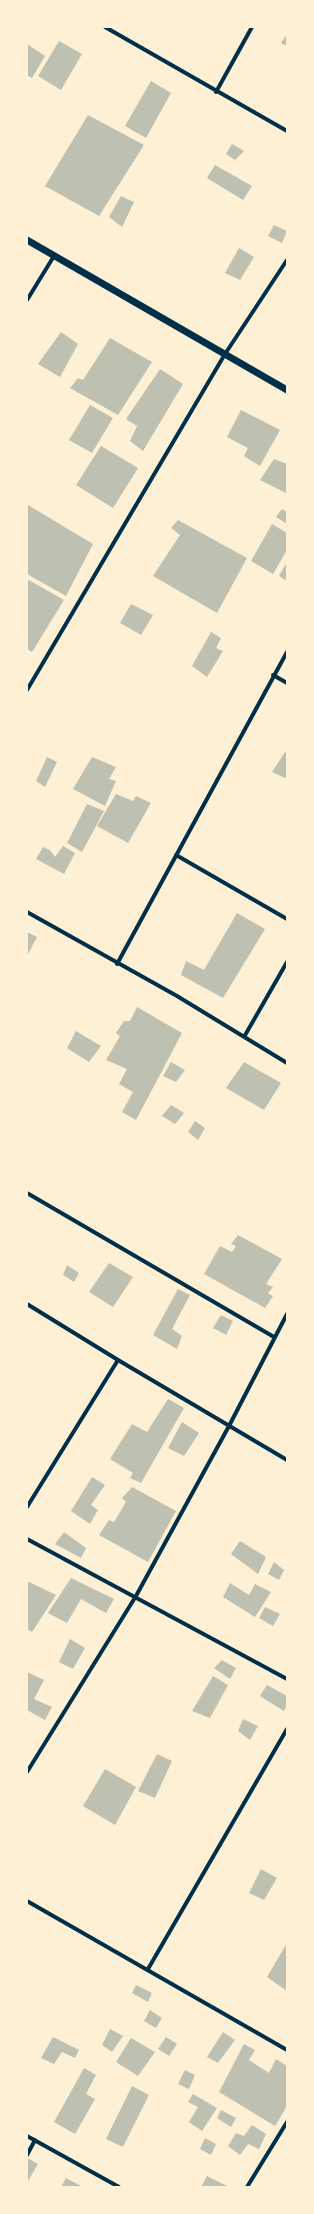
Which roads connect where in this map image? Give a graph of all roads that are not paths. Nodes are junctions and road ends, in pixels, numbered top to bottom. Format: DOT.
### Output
graph roads {
  1 [pos="105,27"];
  2 [pos="252,27"];
  3 [pos="216,92"];
  4 [pos="287,131"];
  5 [pos="27,240"];
  6 [pos="54,256"];
  7 [pos="287,260"];
  8 [pos="27,300"];
  9 [pos="225,354"];
  10 [pos="287,390"];
  11 [pos="287,652"];
  12 [pos="273,675"];
  13 [pos="287,683"];
  14 [pos="27,690"];
  15 [pos="176,855"];
  16 [pos="27,912"];
  17 [pos="287,919"];
  18 [pos="287,962"];
  19 [pos="117,964"];
  20 [pos="244,1037"];
  21 [pos="287,1063"];
  22 [pos="27,1193"];
  23 [pos="27,1304"];
  24 [pos="287,1314"];
  25 [pos="274,1337"];
  26 [pos="118,1360"];
  27 [pos="229,1426"];
  28 [pos="287,1460"];
  29 [pos="27,1507"];
  30 [pos="27,1538"];
  31 [pos="136,1596"];
  32 [pos="287,1679"];
  33 [pos="287,1729"];
  34 [pos="27,1772"];
  35 [pos="27,1901"];
  36 [pos="148,1969"];
  37 [pos="287,2050"];
  38 [pos="287,2122"];
  39 [pos="27,2136"];
  40 [pos="35,2140"];
  41 [pos="27,2154"];
  42 [pos="119,2187"];
  43 [pos="247,2187"];
  1 -- 3 [label="street"];
  2 -- 3 [label="street"];
  3 -- 4 [label="street"];
  5 -- 6 [label="street"];
  6 -- 8 [label="street"];
  6 -- 9 [label="street"];
  7 -- 9 [label="street"];
  9 -- 10 [label="street"];
  9 -- 14 [label="street"];
  11 -- 12 [label="street"];
  12 -- 13 [label="street"];
  12 -- 15 [label="street"];
  15 -- 17 [label="street"];
  15 -- 19 [label="street"];
  16 -- 19 [label="street"];
  18 -- 20 [label="street"];
  19 -- 20 [label="street"];
  20 -- 21 [label="street"];
  22 -- 25 [label="street"];
  23 -- 26 [label="street"];
  24 -- 25 [label="street"];
  25 -- 27 [label="street"];
  26 -- 27 [label="street"];
  26 -- 29 [label="street"];
  27 -- 28 [label="street"];
  27 -- 31 [label="street"];
  30 -- 31 [label="street"];
  31 -- 32 [label="street"];
  31 -- 34 [label="street"];
  33 -- 36 [label="street"];
  35 -- 36 [label="street"];
  36 -- 37 [label="street"];
  38 -- 43 [label="street"];
  39 -- 40 [label="street"];
  40 -- 41 [label="street"];
  40 -- 42 [label="street"];
}
